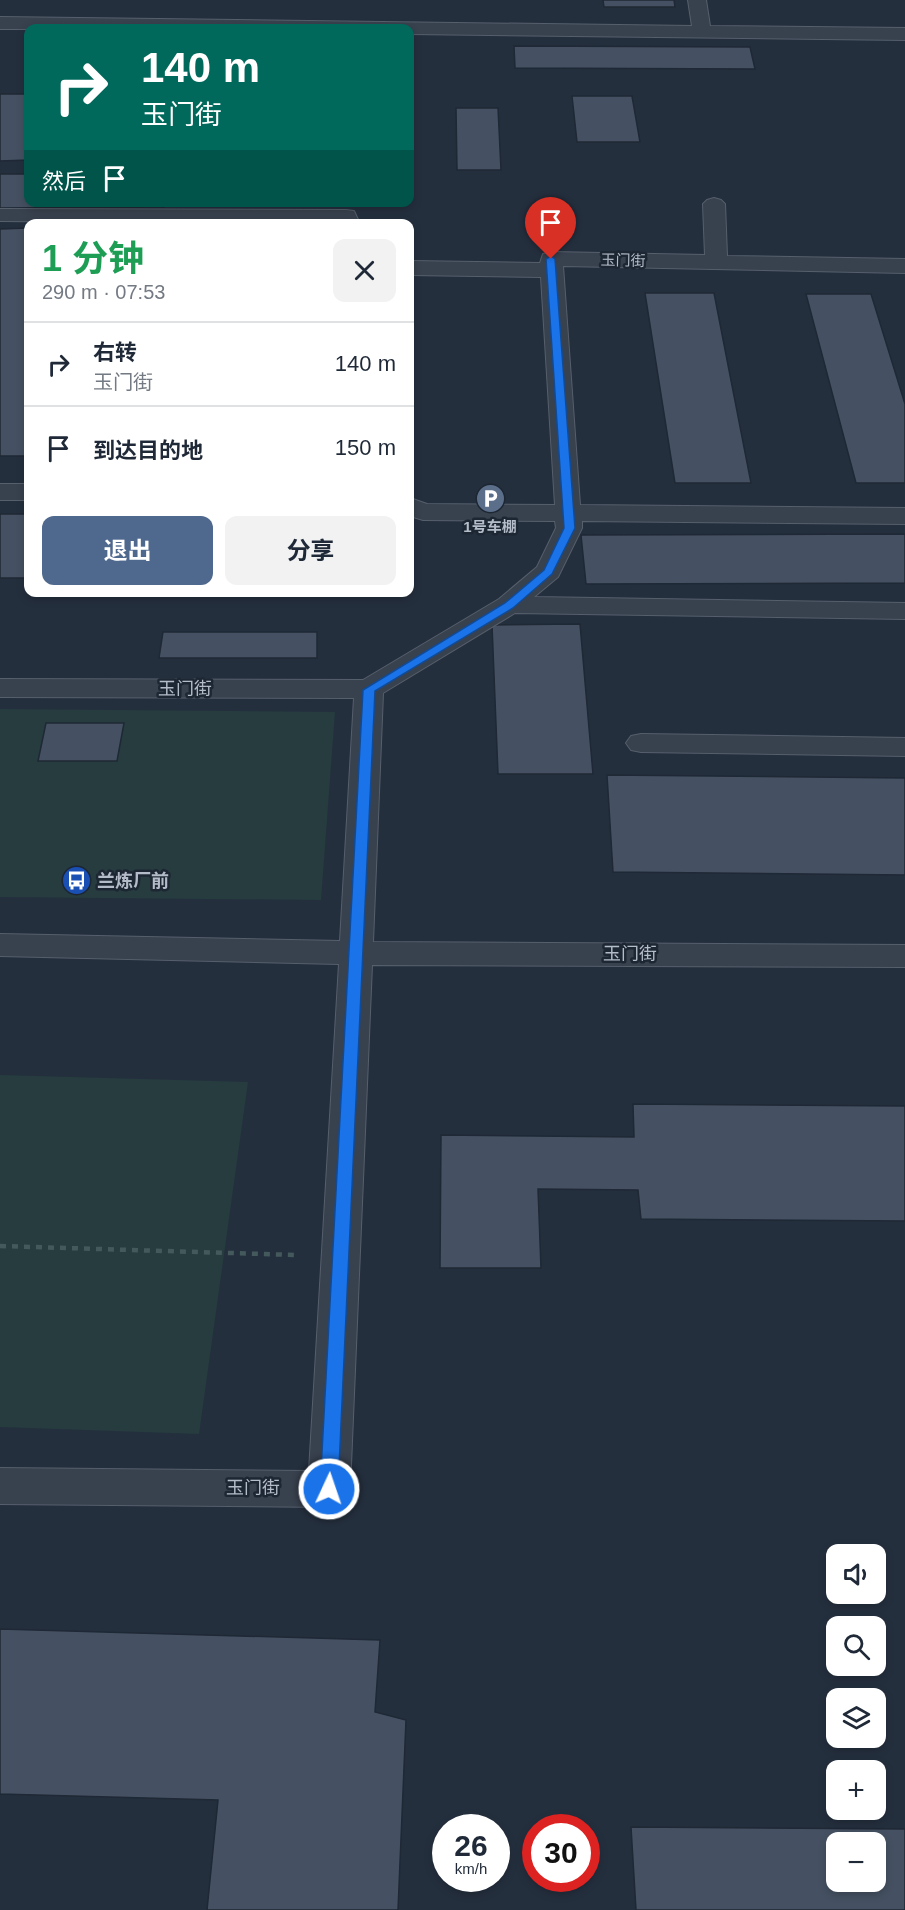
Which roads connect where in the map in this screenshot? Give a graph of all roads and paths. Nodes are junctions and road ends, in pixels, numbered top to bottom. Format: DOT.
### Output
graph roads {
  1 [pos="697,0"];
  2 [pos="0,23"];
  3 [pos="88,24"];
  4 [pos="414,28"];
  5 [pos="702,31"];
  6 [pos="905,34"];
  7 [pos="714,204"];
  8 [pos="0,215"];
  9 [pos="347,219"];
  10 [pos="716,262"];
  11 [pos="905,266"];
  12 [pos="414,268"];
  13 [pos="552,270"];
  14 [pos="0,492"];
  15 [pos="24,492"];
  16 [pos="414,509"];
  17 [pos="568,514"];
  18 [pos="905,516"];
  19 [pos="509,605"];
  20 [pos="905,611"];
  21 [pos="0,688"];
  22 [pos="369,690"];
  23 [pos="641,743"];
  24 [pos="905,747"];
  25 [pos="0,945"];
  26 [pos="356,953"];
  27 [pos="905,956"];
  28 [pos="0,1246"];
  29 [pos="340,1257"];
  30 [pos="0,1486"];
  1 -- 5 [label="street"];
  2 -- 3 [label="street"];
  4 -- 5 [label="street"];
  5 -- 6 [label="street"];
  7 -- 10 [label="street"];
  8 -- 9 [label="street"];
  10 -- 11 [label="street, 玉门街"];
  10 -- 13 [label="street, 玉门街"];
  12 -- 13 [label="street"];
  13 -- 17 [label="street"];
  14 -- 15 [label="street"];
  16 -- 17 [label="street"];
  17 -- 18 [label="street"];
  17 -- 19 [label="street"];
  19 -- 20 [label="street"];
  19 -- 22 [label="street"];
  21 -- 22 [label="street, 玉门街"];
  22 -- 26 [label="street, 玉门街"];
  23 -- 24 [label="street"];
  25 -- 26 [label="street, 玉门街"];
  26 -- 27 [label="street, 玉门街"];
  26 -- 29 [label="street, 玉门街"];
  28 -- 29 [label="path"];
  29 -- 30 [label="street, 玉门街"];
}
